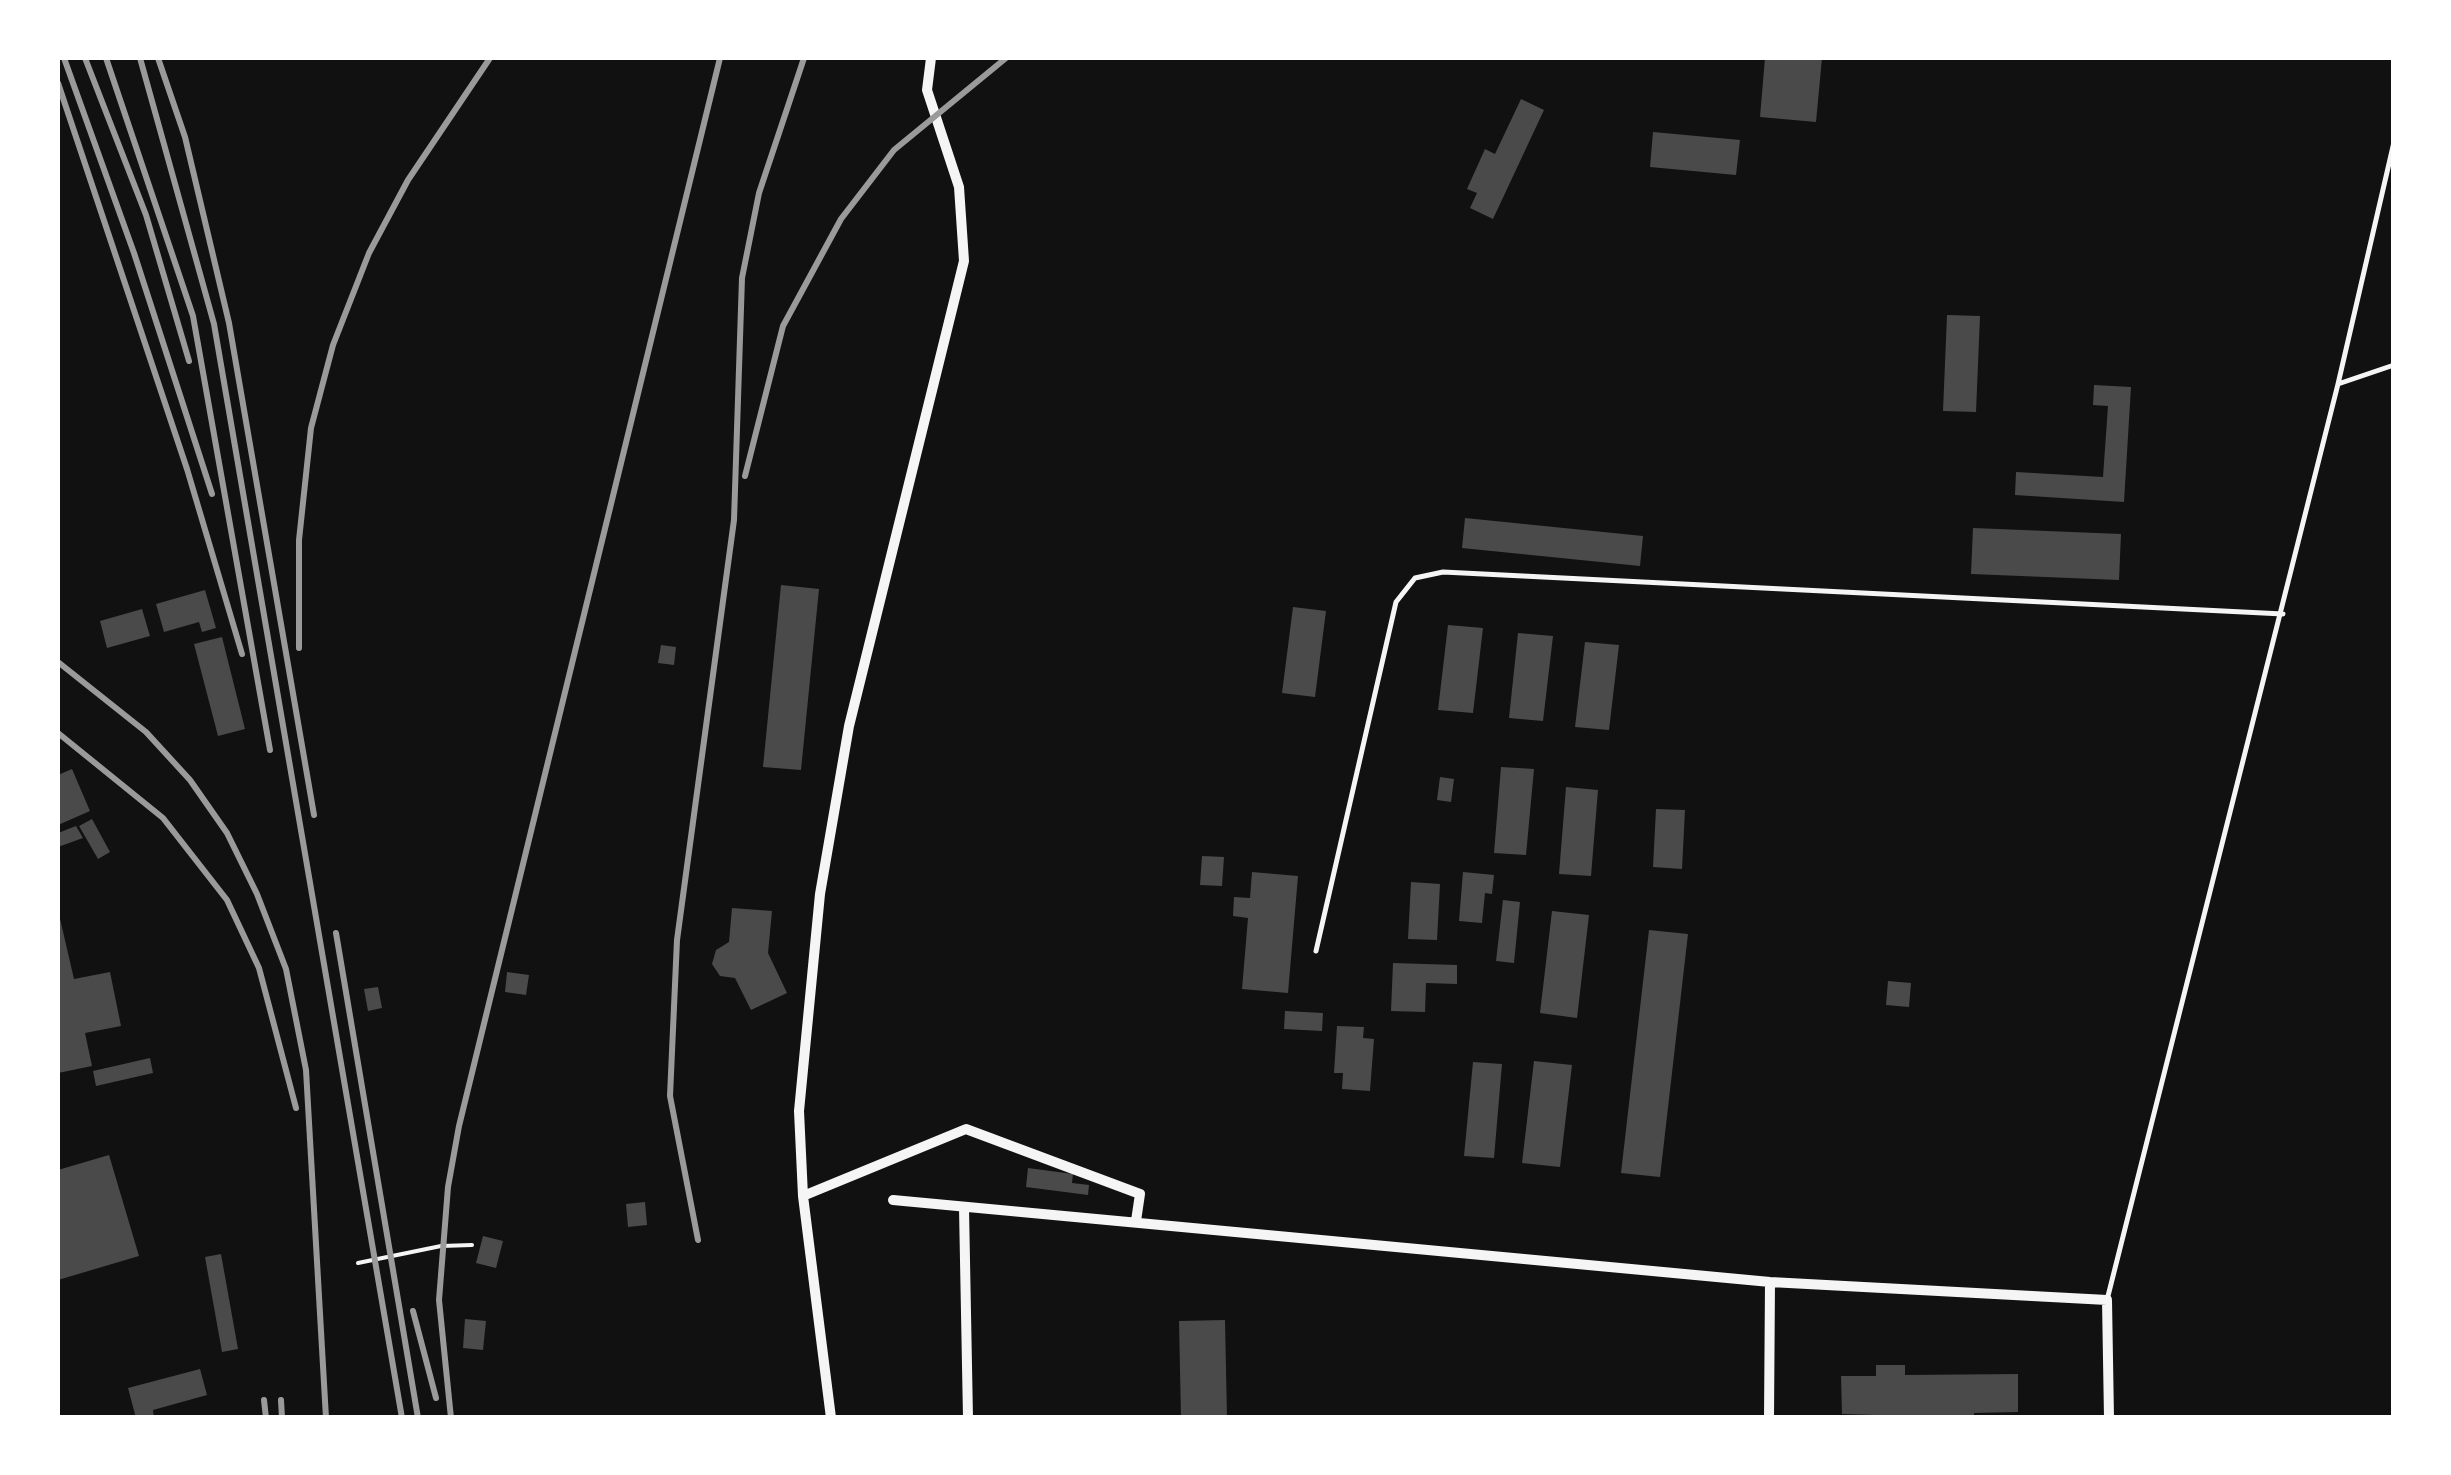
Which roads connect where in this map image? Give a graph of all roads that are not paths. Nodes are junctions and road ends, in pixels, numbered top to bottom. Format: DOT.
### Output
graph roads {
  1 [pos="931,58"];
  2 [pos="2394,142"];
  3 [pos="2394,365"];
  4 [pos="2338,384"];
  5 [pos="2283,614"];
  6 [pos="1316,950"];
  7 [pos="804,1196"];
  8 [pos="893,1200"];
  9 [pos="964,1208"];
  10 [pos="1136,1222"];
  11 [pos="1770,1282"];
  12 [pos="2107,1300"];
  13 [pos="830,1418"];
  14 [pos="968,1418"];
  15 [pos="1769,1418"];
  16 [pos="2108,1418"];
  1 -- 7 [label="street"];
  2 -- 4 [label="lane"];
  3 -- 4 [label="lane"];
  4 -- 5 [label="lane"];
  5 -- 6 [label="lane"];
  5 -- 12 [label="lane"];
  7 -- 10 [label="street"];
  7 -- 13 [label="street"];
  8 -- 9 [label="street"];
  9 -- 10 [label="street"];
  9 -- 14 [label="street"];
  10 -- 11 [label="street"];
  11 -- 12 [label="street"];
  11 -- 15 [label="street"];
  12 -- 16 [label="street"];
}
